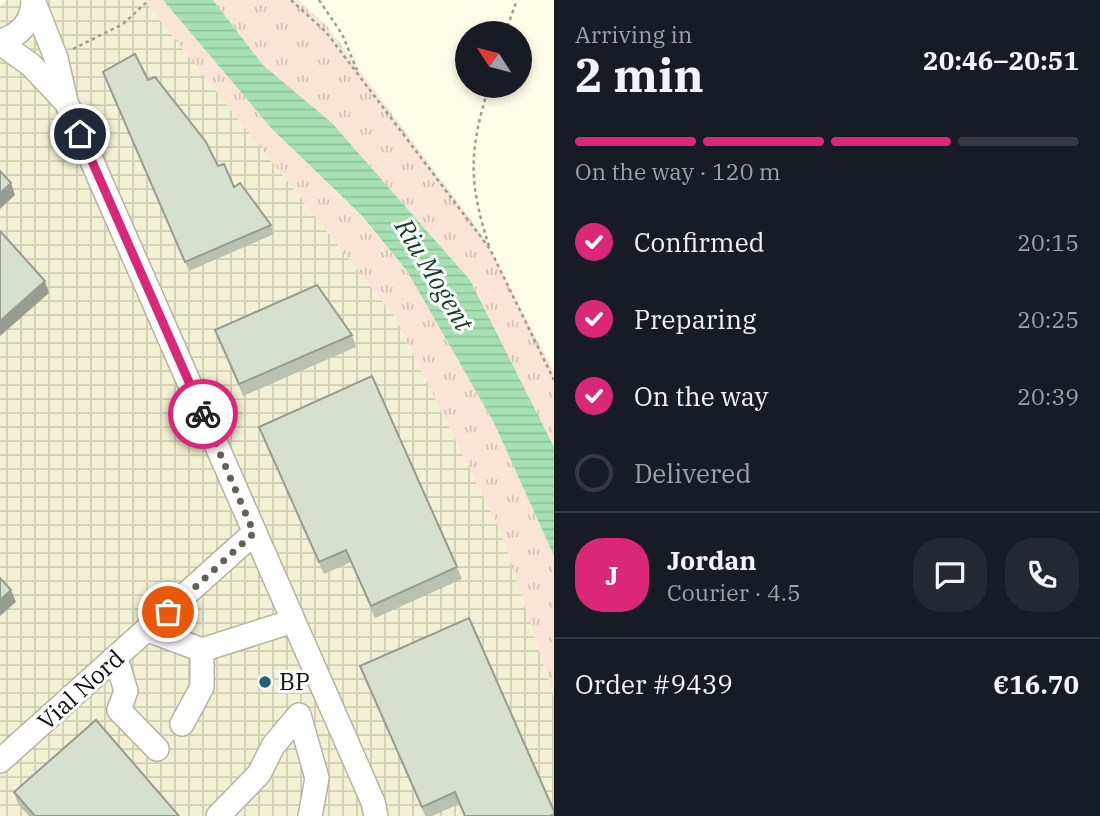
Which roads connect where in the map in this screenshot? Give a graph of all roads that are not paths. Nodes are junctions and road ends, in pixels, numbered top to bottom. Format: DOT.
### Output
graph roads {
  1 [pos="33,0"];
  2 [pos="0,42"];
  3 [pos="66,102"];
  4 [pos="254,533"];
  5 [pos="293,621"];
  6 [pos="148,630"];
  7 [pos="202,650"];
  8 [pos="116,658"];
  9 [pos="182,724"];
  10 [pos="340,727"];
  11 [pos="307,742"];
  12 [pos="158,749"];
  13 [pos="0,761"];
  14 [pos="315,813"];
  15 [pos="373,813"];
  16 [pos="218,816"];
  1 -- 2 [label="street"];
  1 -- 3 [label="street"];
  2 -- 3 [label="street"];
  3 -- 4 [label="street"];
  4 -- 5 [label="street"];
  4 -- 6 [label="street, Vial Nord"];
  5 -- 7 [label="street"];
  5 -- 10 [label="street"];
  6 -- 7 [label="street"];
  6 -- 8 [label="street, Vial Nord"];
  7 -- 9 [label="street"];
  8 -- 12 [label="street"];
  8 -- 13 [label="street, Vial Nord"];
  10 -- 11 [label="street"];
  10 -- 15 [label="street"];
  11 -- 14 [label="street"];
  11 -- 16 [label="street"];
}
